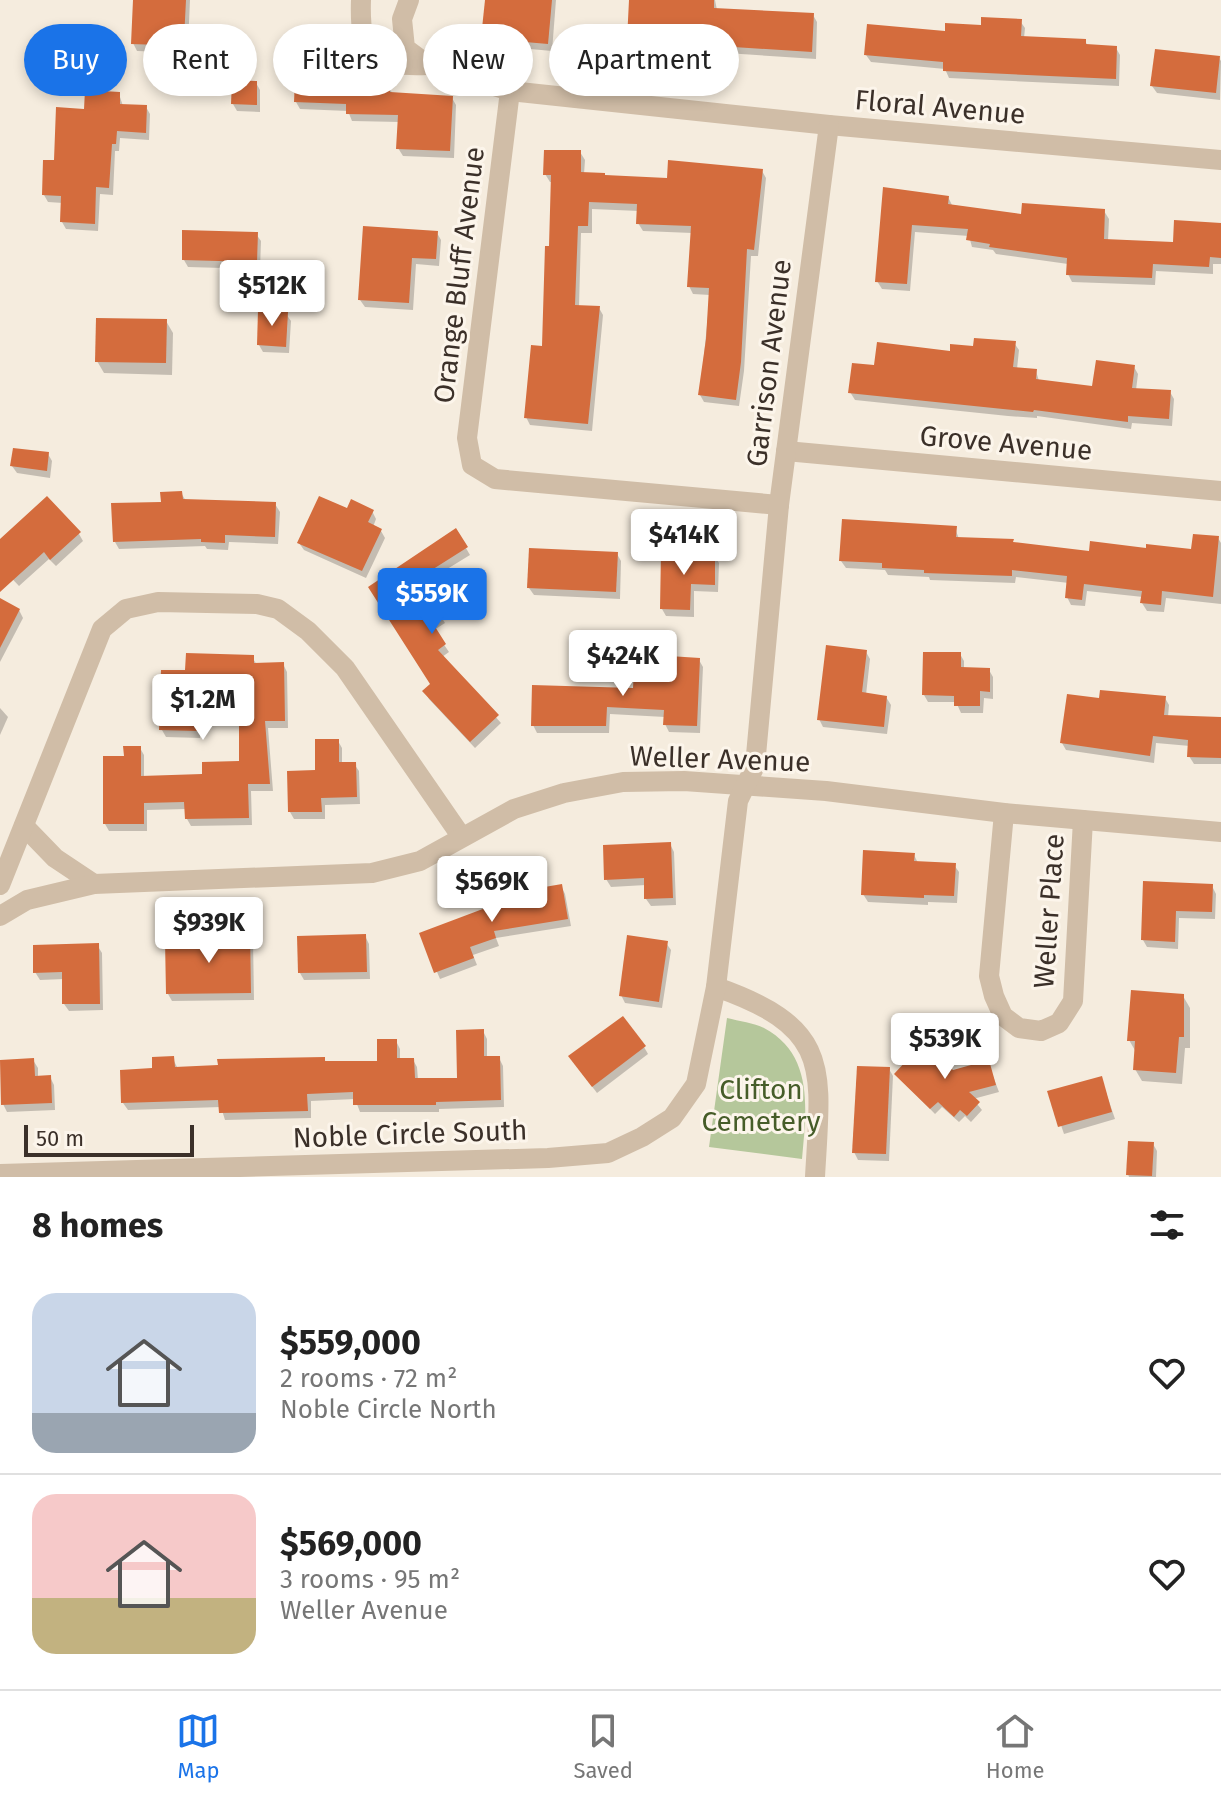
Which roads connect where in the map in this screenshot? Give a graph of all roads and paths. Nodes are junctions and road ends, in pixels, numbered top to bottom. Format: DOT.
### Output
graph roads {
  1 [pos="361,0"];
  2 [pos="409,0"];
  3 [pos="423,61"];
  4 [pos="423,65"];
  5 [pos="533,93"];
  6 [pos="509,96"];
  7 [pos="829,125"];
  8 [pos="1221,160"];
  9 [pos="786,451"];
  10 [pos="1221,491"];
  11 [pos="779,505"];
  12 [pos="745,785"];
  13 [pos="1004,813"];
  14 [pos="1083,820"];
  15 [pos="24,826"];
  16 [pos="1221,832"];
  17 [pos="461,836"];
  18 [pos="94,884"];
  19 [pos="0,885"];
  20 [pos="0,916"];
  21 [pos="716,987"];
  22 [pos="0,1174"];
  23 [pos="817,1177"];
  1 -- 4 [label="street, Floral Avenue"];
  2 -- 3 [label="street"];
  5 -- 7 [label="street, Floral Avenue"];
  6 -- 11 [label="street, Orange Bluff Avenue"];
  7 -- 8 [label="street, Floral Avenue"];
  7 -- 9 [label="street, Garrison Avenue"];
  9 -- 10 [label="street, Grove Avenue"];
  9 -- 11 [label="street, Garrison Avenue"];
  11 -- 12 [label="street, Garrison Avenue"];
  12 -- 13 [label="street, Weller Avenue"];
  12 -- 17 [label="street, Weller Avenue"];
  12 -- 21 [label="street, Garrison Avenue"];
  13 -- 14 [label="street, Weller Avenue"];
  13 -- 14 [label="street, Weller Place"];
  14 -- 16 [label="street, Weller Avenue"];
  15 -- 17 [label="street"];
  15 -- 18 [label="street"];
  15 -- 19 [label="street"];
  17 -- 18 [label="street, Weller Avenue"];
  18 -- 20 [label="street, Weller Avenue"];
  21 -- 22 [label="street, Noble Circle South"];
  21 -- 23 [label="street"];
}
